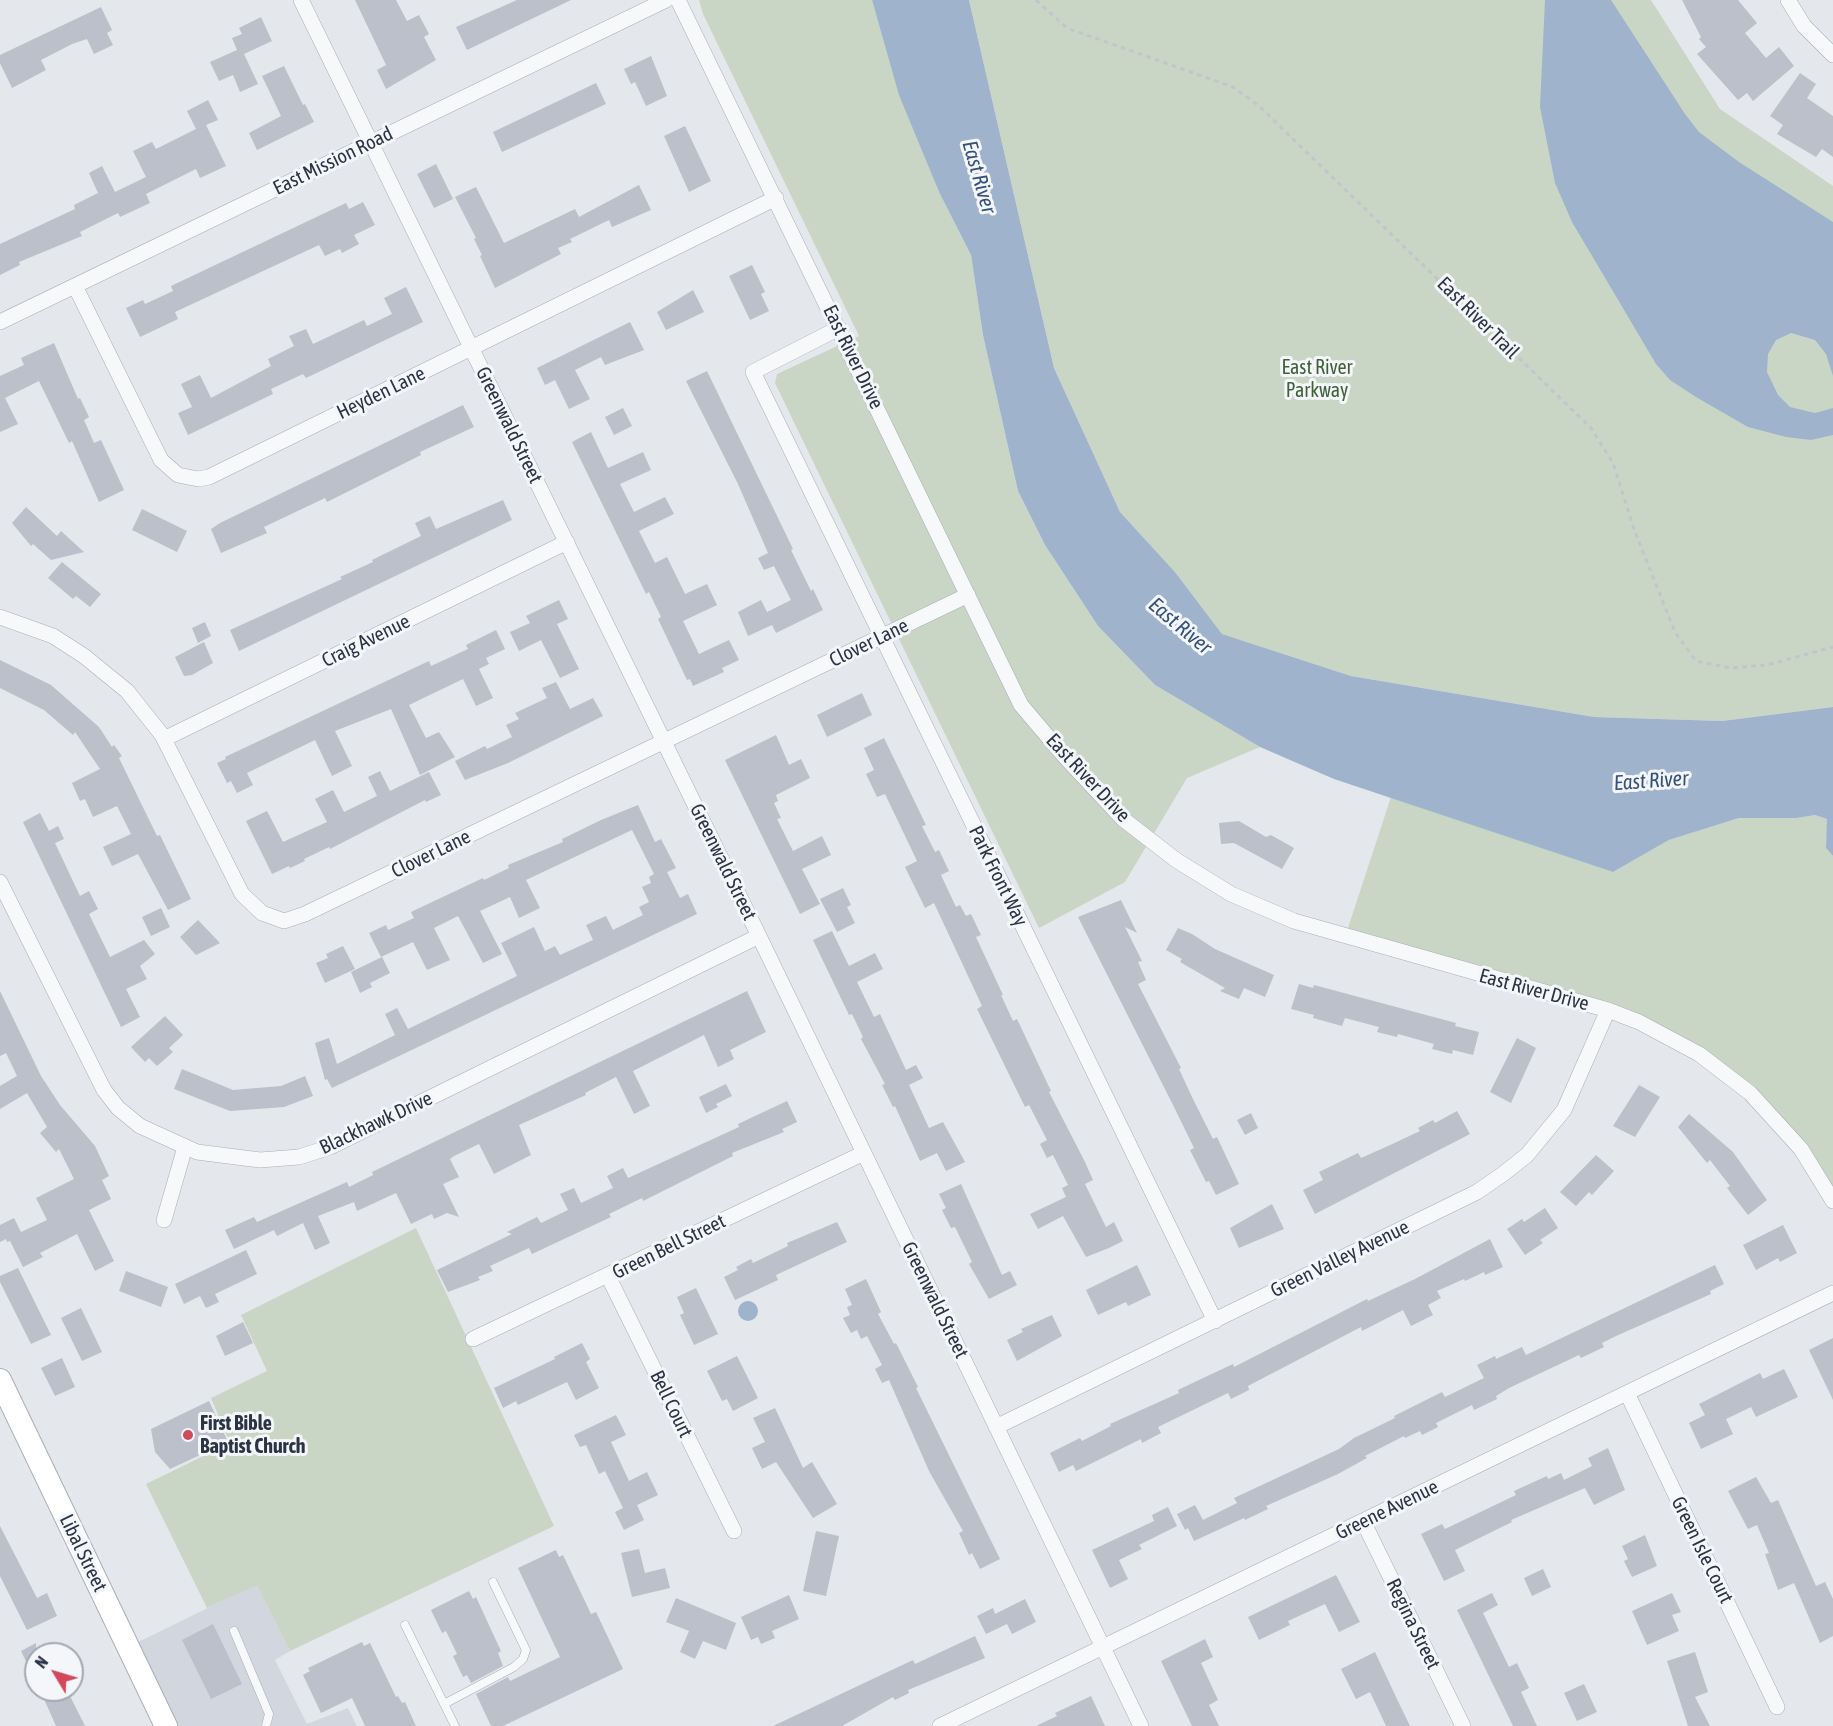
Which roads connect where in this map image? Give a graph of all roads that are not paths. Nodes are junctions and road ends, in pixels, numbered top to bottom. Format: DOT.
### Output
graph roads {
  1 [pos="301,0"];
  2 [pos="666,0"];
  3 [pos="678,0"];
  4 [pos="1788,0"];
  5 [pos="1833,55"];
  6 [pos="371,143"];
  7 [pos="776,198"];
  8 [pos="75,286"];
  9 [pos="0,322"];
  10 [pos="839,328"];
  11 [pos="471,348"];
  12 [pos="567,542"];
  13 [pos="968,595"];
  14 [pos="0,617"];
  15 [pos="882,637"];
  16 [pos="164,739"];
  17 [pos="664,742"];
  18 [pos="0,882"];
  19 [pos="759,936"];
  20 [pos="1608,1010"];
  21 [pos="185,1147"];
  22 [pos="864,1153"];
  23 [pos="1833,1201"];
  24 [pos="164,1220"];
  25 [pos="608,1276"];
  26 [pos="1833,1293"];
  27 [pos="1215,1321"];
  28 [pos="473,1339"];
  29 [pos="0,1380"];
  30 [pos="1627,1394"];
  31 [pos="996,1427"];
  32 [pos="1363,1521"];
  33 [pos="734,1531"];
  34 [pos="493,1582"];
  35 [pos="405,1625"];
  36 [pos="234,1631"];
  37 [pos="1103,1647"];
  38 [pos="444,1704"];
  39 [pos="1777,1707"];
  40 [pos="166,1726"];
  41 [pos="266,1726"];
  42 [pos="455,1726"];
  43 [pos="940,1726"];
  44 [pos="1141,1726"];
  45 [pos="1462,1726"];
  1 -- 6 [label="street, Greenwald Street"];
  2 -- 6 [label="street, East Mission Road"];
  3 -- 7 [label="street, East River Drive"];
  4 -- 5 [label="street"];
  6 -- 8 [label="street, East Mission Road"];
  6 -- 11 [label="street, Greenwald Street"];
  7 -- 10 [label="street, East River Drive"];
  7 -- 11 [label="street, Heyden Lane"];
  8 -- 9 [label="street, East Mission Road"];
  8 -- 11 [label="street, Heyden Lane"];
  10 -- 13 [label="street, East River Drive"];
  10 -- 15 [label="street, Park Front Way"];
  11 -- 12 [label="street, Greenwald Street"];
  12 -- 16 [label="street, Craig Avenue"];
  12 -- 17 [label="street, Greenwald Street"];
  13 -- 15 [label="street, Clover Lane"];
  13 -- 20 [label="street, East River Drive"];
  14 -- 16 [label="street, Clover Lane"];
  15 -- 17 [label="street, Clover Lane"];
  15 -- 27 [label="street, Park Front Way"];
  16 -- 17 [label="street, Clover Lane"];
  17 -- 19 [label="street, Greenwald Street"];
  18 -- 21 [label="street, Blackhawk Drive"];
  19 -- 21 [label="street, Blackhawk Drive"];
  19 -- 22 [label="street, Greenwald Street"];
  20 -- 23 [label="street, East River Drive"];
  20 -- 27 [label="street, Green Valley Avenue"];
  21 -- 24 [label="street"];
  22 -- 25 [label="street, Green Bell Street"];
  22 -- 31 [label="street, Greenwald Street"];
  25 -- 28 [label="street, Green Bell Street"];
  25 -- 33 [label="street, Bell Court"];
  26 -- 30 [label="street, Greene Avenue"];
  27 -- 31 [label="street, Green Valley Avenue"];
  29 -- 40 [label="street, Libal Street"];
  30 -- 32 [label="street, Greene Avenue"];
  30 -- 39 [label="street, Green Isle Court"];
  31 -- 37 [label="street, Greenwald Street"];
  32 -- 37 [label="street, Greene Avenue"];
  32 -- 45 [label="street, Regina Street"];
  34 -- 38 [label="lane"];
  35 -- 38 [label="lane"];
  36 -- 41 [label="lane"];
  37 -- 43 [label="street, Greene Avenue"];
  37 -- 44 [label="street, Greenwald Street"];
  38 -- 42 [label="lane"];
}
